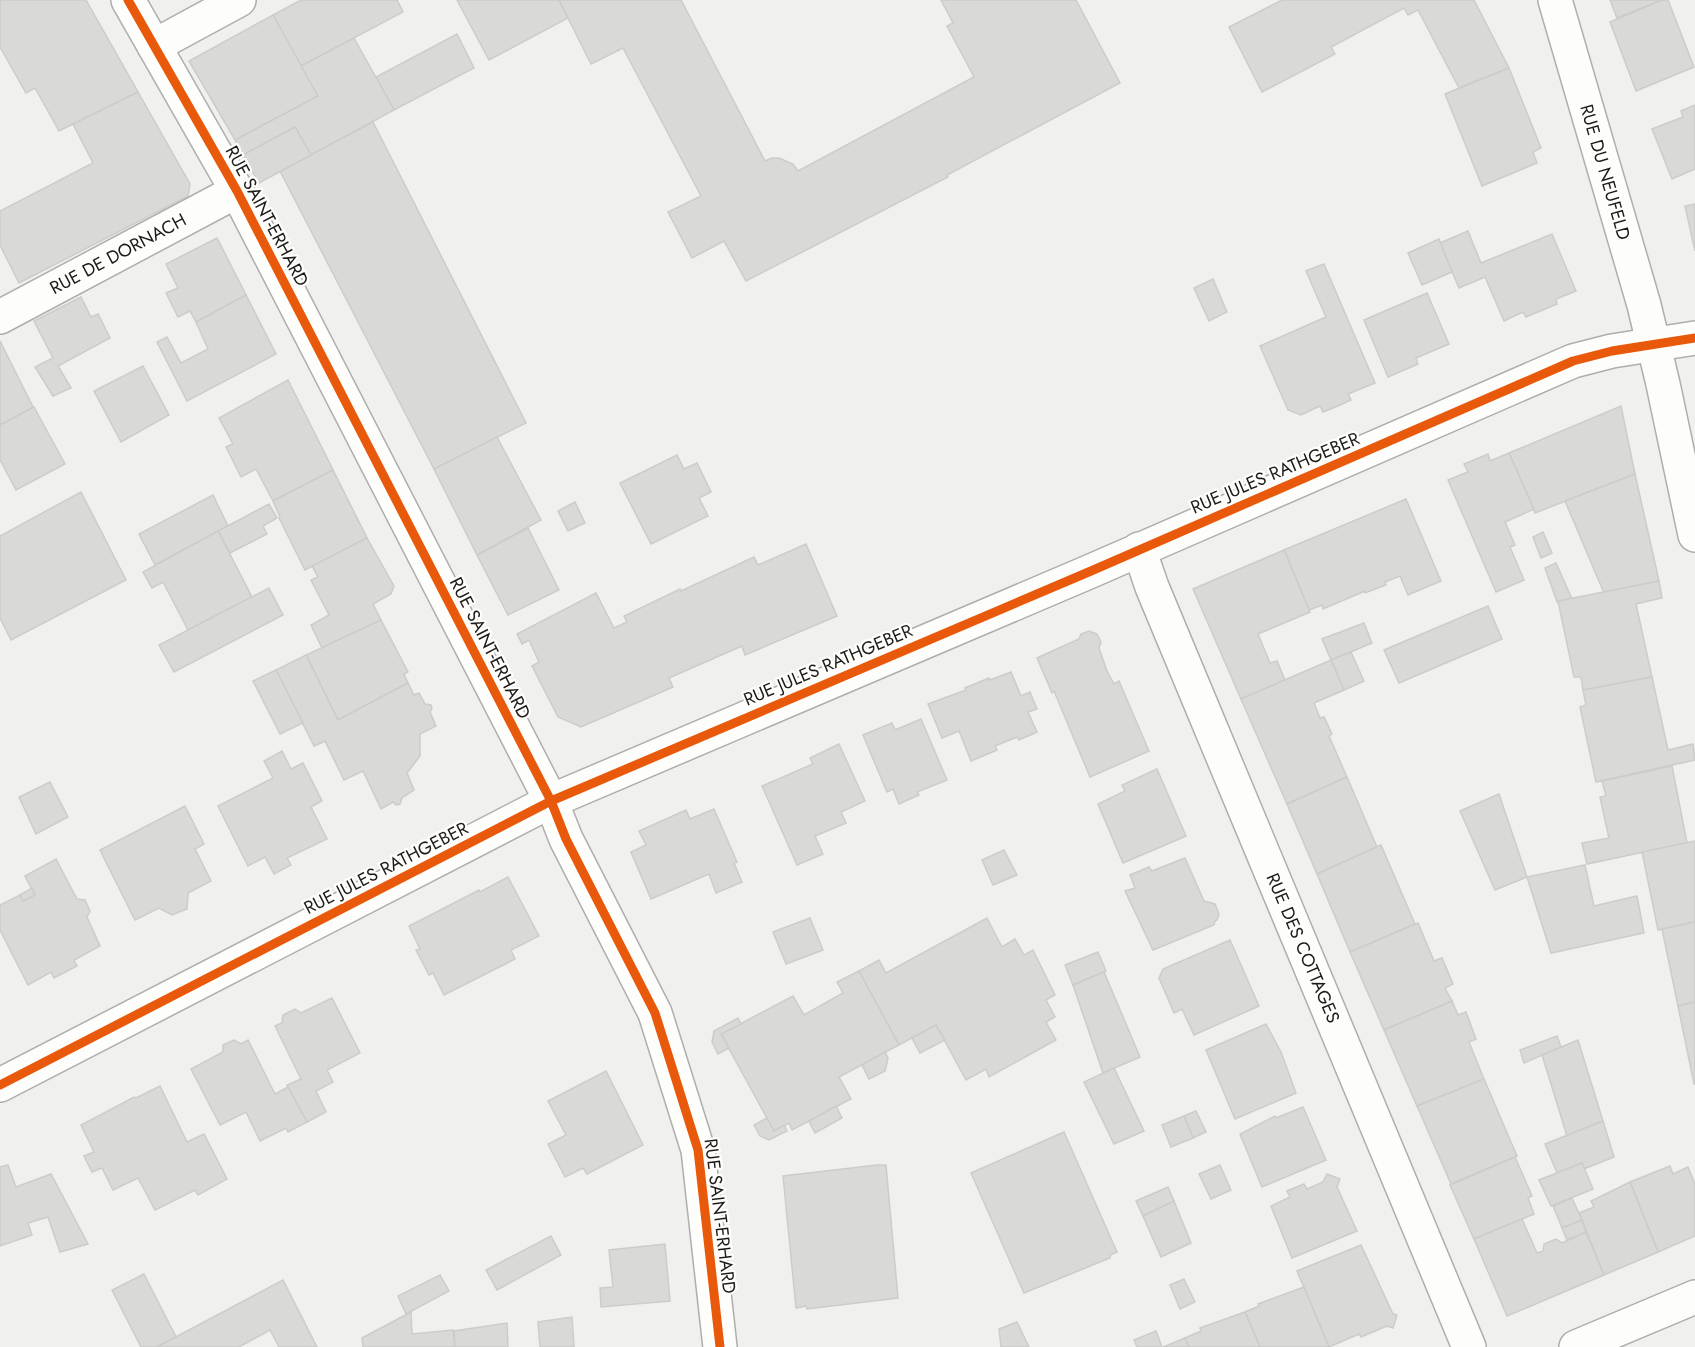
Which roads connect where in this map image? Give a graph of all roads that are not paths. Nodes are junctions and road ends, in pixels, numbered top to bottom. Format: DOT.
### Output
graph roads {
  1 [pos="128,0"];
  2 [pos="239,0"];
  3 [pos="1555,0"];
  4 [pos="154,46"];
  5 [pos="237,191"];
  6 [pos="0,317"];
  7 [pos="1695,338"];
  8 [pos="1654,345"];
  9 [pos="1695,535"];
  10 [pos="1139,549"];
  11 [pos="551,801"];
  12 [pos="3,1077"];
  13 [pos="1695,1297"];
  14 [pos="720,1347"];
  15 [pos="1469,1347"];
  16 [pos="1575,1347"];
  1 -- 4 [label="street, RUE SAINT-ERHARD"];
  2 -- 4 [label="street"];
  3 -- 8 [label="street, RUE DU NEUFELD"];
  4 -- 5 [label="street, RUE SAINT-ERHARD"];
  5 -- 6 [label="street, RUE DE DORNACH"];
  5 -- 11 [label="street, RUE SAINT-ERHARD"];
  7 -- 8 [label="street, RUE JULES RATHGEBER"];
  8 -- 9 [label="street, RUE DU NEUFELD"];
  8 -- 10 [label="street, RUE JULES RATHGEBER"];
  10 -- 11 [label="street, RUE JULES RATHGEBER"];
  10 -- 15 [label="street, RUE DES COTTAGES"];
  11 -- 12 [label="street, RUE JULES RATHGEBER"];
  11 -- 14 [label="street, RUE SAINT-ERHARD"];
  13 -- 16 [label="street"];
}
